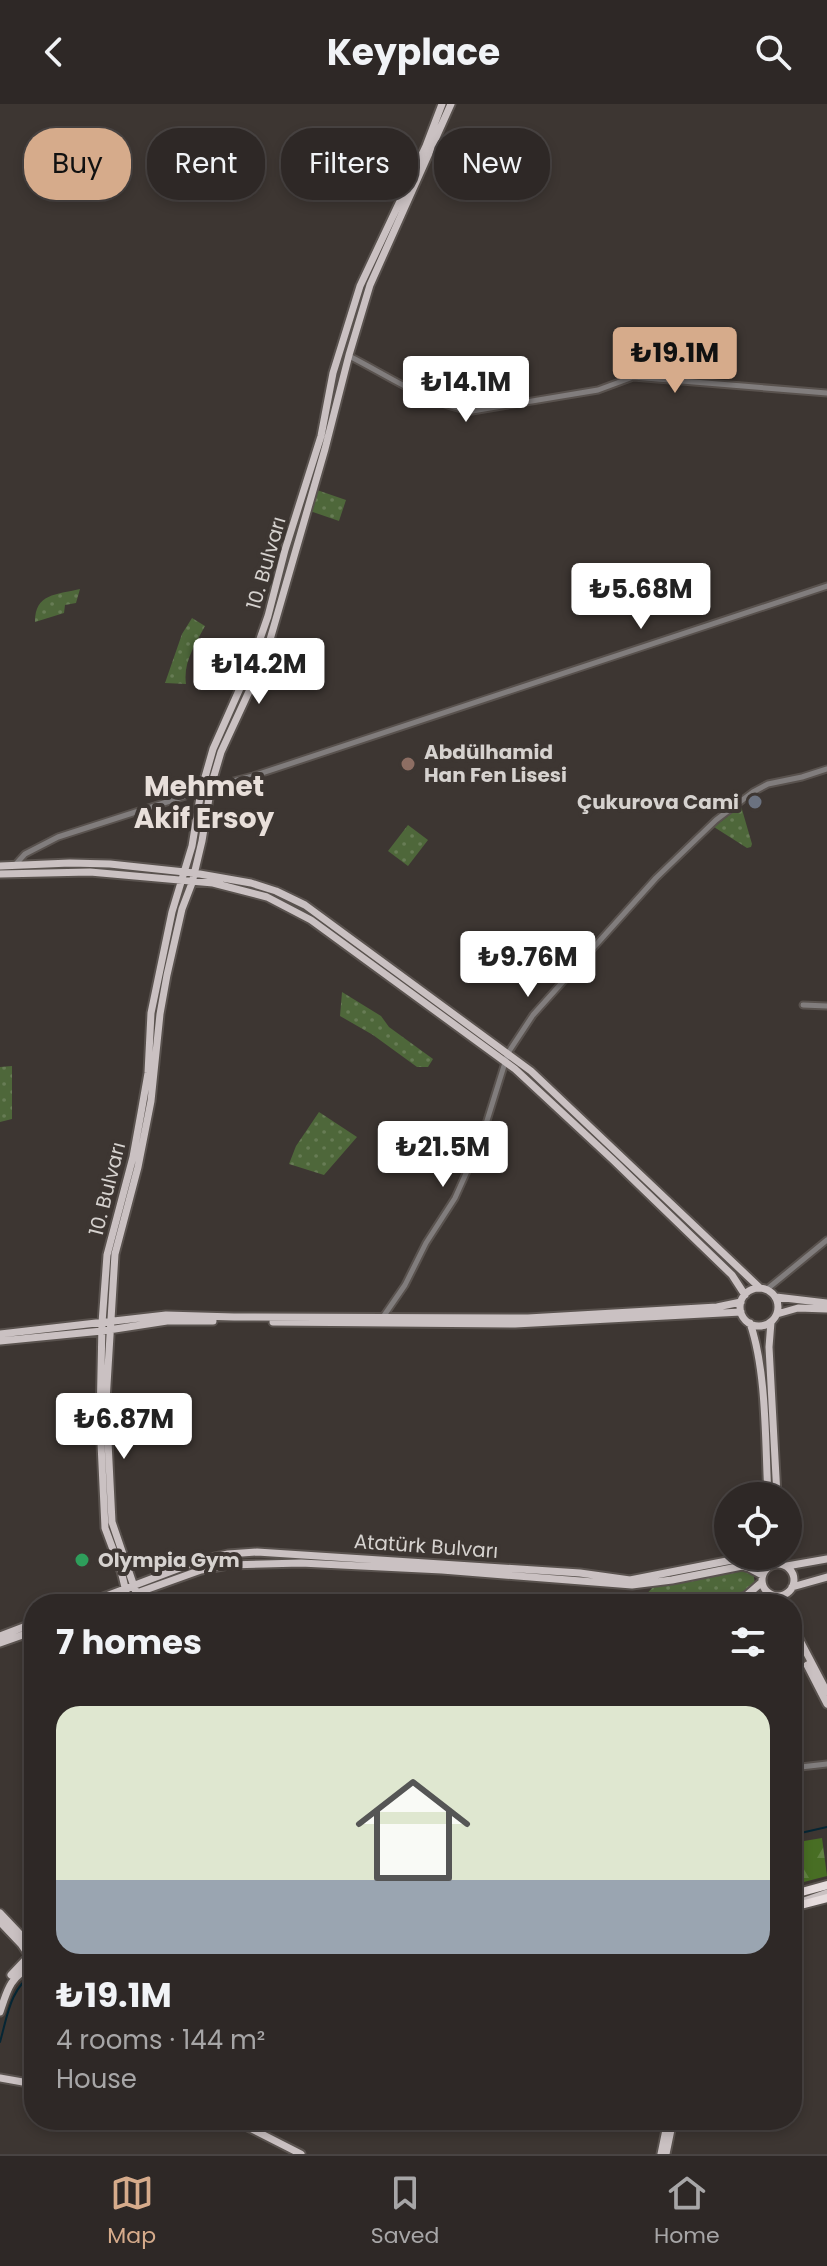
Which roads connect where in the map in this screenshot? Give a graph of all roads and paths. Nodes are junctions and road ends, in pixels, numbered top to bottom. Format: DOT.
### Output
graph roads {
  1 [pos="442,104"];
  2 [pos="451,104"];
  3 [pos="349,355"];
  4 [pos="827,393"];
  5 [pos="827,586"];
  6 [pos="827,769"];
  7 [pos="211,786"];
  8 [pos="201,791"];
  9 [pos="0,866"];
  10 [pos="14,866"];
  11 [pos="184,871"];
  12 [pos="194,873"];
  13 [pos="0,874"];
  14 [pos="160,880"];
  15 [pos="181,881"];
  16 [pos="192,883"];
  17 [pos="213,883"];
  18 [pos="180,900"];
  19 [pos="803,1005"];
  20 [pos="827,1006"];
  21 [pos="506,1057"];
  22 [pos="827,1240"];
  23 [pos="763,1289"];
  24 [pos="776,1297"];
  25 [pos="743,1298"];
  26 [pos="827,1303"];
  27 [pos="827,1309"];
  28 [pos="741,1312"];
  29 [pos="777,1314"];
  30 [pos="383,1317"];
  31 [pos="554,1319"];
  32 [pos="771,1322"];
  33 [pos="750,1323"];
  34 [pos="106,1326"];
  35 [pos="0,1334"];
  36 [pos="0,1341"];
  37 [pos="767,1482"];
  38 [pos="776,1482"];
  39 [pos="827,1559"];
  40 [pos="802,1561"];
  41 [pos="714,1564"];
  42 [pos="125,1569"];
  43 [pos="768,1570"];
  44 [pos="790,1570"];
  45 [pos="827,1577"];
  46 [pos="762,1579"];
  47 [pos="152,1583"];
  48 [pos="791,1589"];
  49 [pos="110,1594"];
  50 [pos="130,1594"];
  51 [pos="147,1594"];
  52 [pos="748,1594"];
  53 [pos="770,1594"];
  54 [pos="784,1594"];
  55 [pos="791,1594"];
  56 [pos="24,1627"];
  57 [pos="24,1635"];
  58 [pos="0,1636"];
  59 [pos="0,1643"];
  60 [pos="802,1644"];
  61 [pos="802,1654"];
  62 [pos="827,1692"];
  63 [pos="827,1704"];
  64 [pos="827,1764"];
  65 [pos="802,1767"];
  66 [pos="827,1891"];
  67 [pos="802,1893"];
  68 [pos="802,1901"];
  69 [pos="0,1913"];
  70 [pos="0,1922"];
  71 [pos="24,1944"];
  72 [pos="24,1947"];
  73 [pos="24,1964"];
  74 [pos="24,1968"];
  75 [pos="0,1999"];
  76 [pos="0,2012"];
  77 [pos="0,2078"];
  78 [pos="24,2082"];
  79 [pos="254,2130"];
  80 [pos="669,2130"];
  81 [pos="301,2154"];
  82 [pos="664,2154"];
  1 -- 8 [label="main road, 10. Bulvarı"];
  2 -- 3 [label="main road, 10. Bulvarı"];
  3 -- 4 [label="street"];
  3 -- 7 [label="main road, 10. Bulvarı"];
  5 -- 7 [label="street"];
  6 -- 21 [label="street"];
  7 -- 8 [label="street"];
  7 -- 12 [label="main road, 10. Bulvarı"];
  8 -- 10 [label="street"];
  8 -- 11 [label="main road, 10. Bulvarı"];
  9 -- 10 [label="main road"];
  10 -- 11 [label="main road"];
  11 -- 12 [label="main road"];
  11 -- 15 [label="main road, 10. Bulvarı"];
  12 -- 16 [label="main road, 10. Bulvarı"];
  12 -- 21 [label="main road"];
  13 -- 14 [label="main road"];
  14 -- 15 [label="main road"];
  14 -- 18 [label="main road"];
  15 -- 16 [label="main road"];
  15 -- 18 [label="main road, 10. Bulvarı"];
  16 -- 17 [label="main road"];
  16 -- 18 [label="main road, 10. Bulvarı"];
  17 -- 18 [label="main road"];
  17 -- 21 [label="main road"];
  18 -- 34 [label="main road, 10. Bulvarı"];
  19 -- 20 [label="street"];
  21 -- 23 [label="main road"];
  21 -- 25 [label="main road"];
  21 -- 30 [label="street"];
  22 -- 23 [label="street"];
  23 -- 24 [label="main road"];
  23 -- 25 [label="main road"];
  24 -- 26 [label="main road"];
  24 -- 29 [label="main road"];
  25 -- 28 [label="main road"];
  25 -- 31 [label="main road"];
  27 -- 29 [label="main road"];
  28 -- 31 [label="main road"];
  28 -- 33 [label="main road"];
  29 -- 32 [label="main road"];
  30 -- 31 [label="main road"];
  30 -- 34 [label="main road"];
  31 -- 34 [label="main road"];
  32 -- 33 [label="main road"];
  32 -- 38 [label="main road"];
  33 -- 37 [label="main road"];
  34 -- 35 [label="main road"];
  34 -- 36 [label="main road"];
  34 -- 42 [label="main road, 10. Bulvarı"];
  39 -- 40 [label="main road"];
  41 -- 47 [label="main road, Atatürk Bulvarı"];
  42 -- 47 [label="main road"];
  42 -- 49 [label="main road"];
  42 -- 50 [label="main road, 10. Bulvarı"];
  43 -- 46 [label="main road"];
  44 -- 48 [label="main road"];
  45 -- 48 [label="main road"];
  46 -- 47 [label="main road, Atatürk Bulvarı"];
  46 -- 52 [label="main road"];
  46 -- 53 [label="main road"];
  47 -- 50 [label="main road, Atatürk Bulvarı"];
  47 -- 51 [label="main road"];
  48 -- 54 [label="main road"];
  48 -- 55 [label="main road"];
  56 -- 58 [label="main road"];
  57 -- 59 [label="main road"];
  60 -- 62 [label="main road"];
  61 -- 63 [label="main road"];
  64 -- 65 [label="street"];
  66 -- 67 [label="highway"];
  66 -- 68 [label="highway"];
  69 -- 71 [label="main road"];
  70 -- 72 [label="main road"];
  73 -- 75 [label="main road"];
  74 -- 76 [label="main road"];
  77 -- 78 [label="main road"];
  79 -- 81 [label="main road"];
  80 -- 82 [label="main road"];
}
